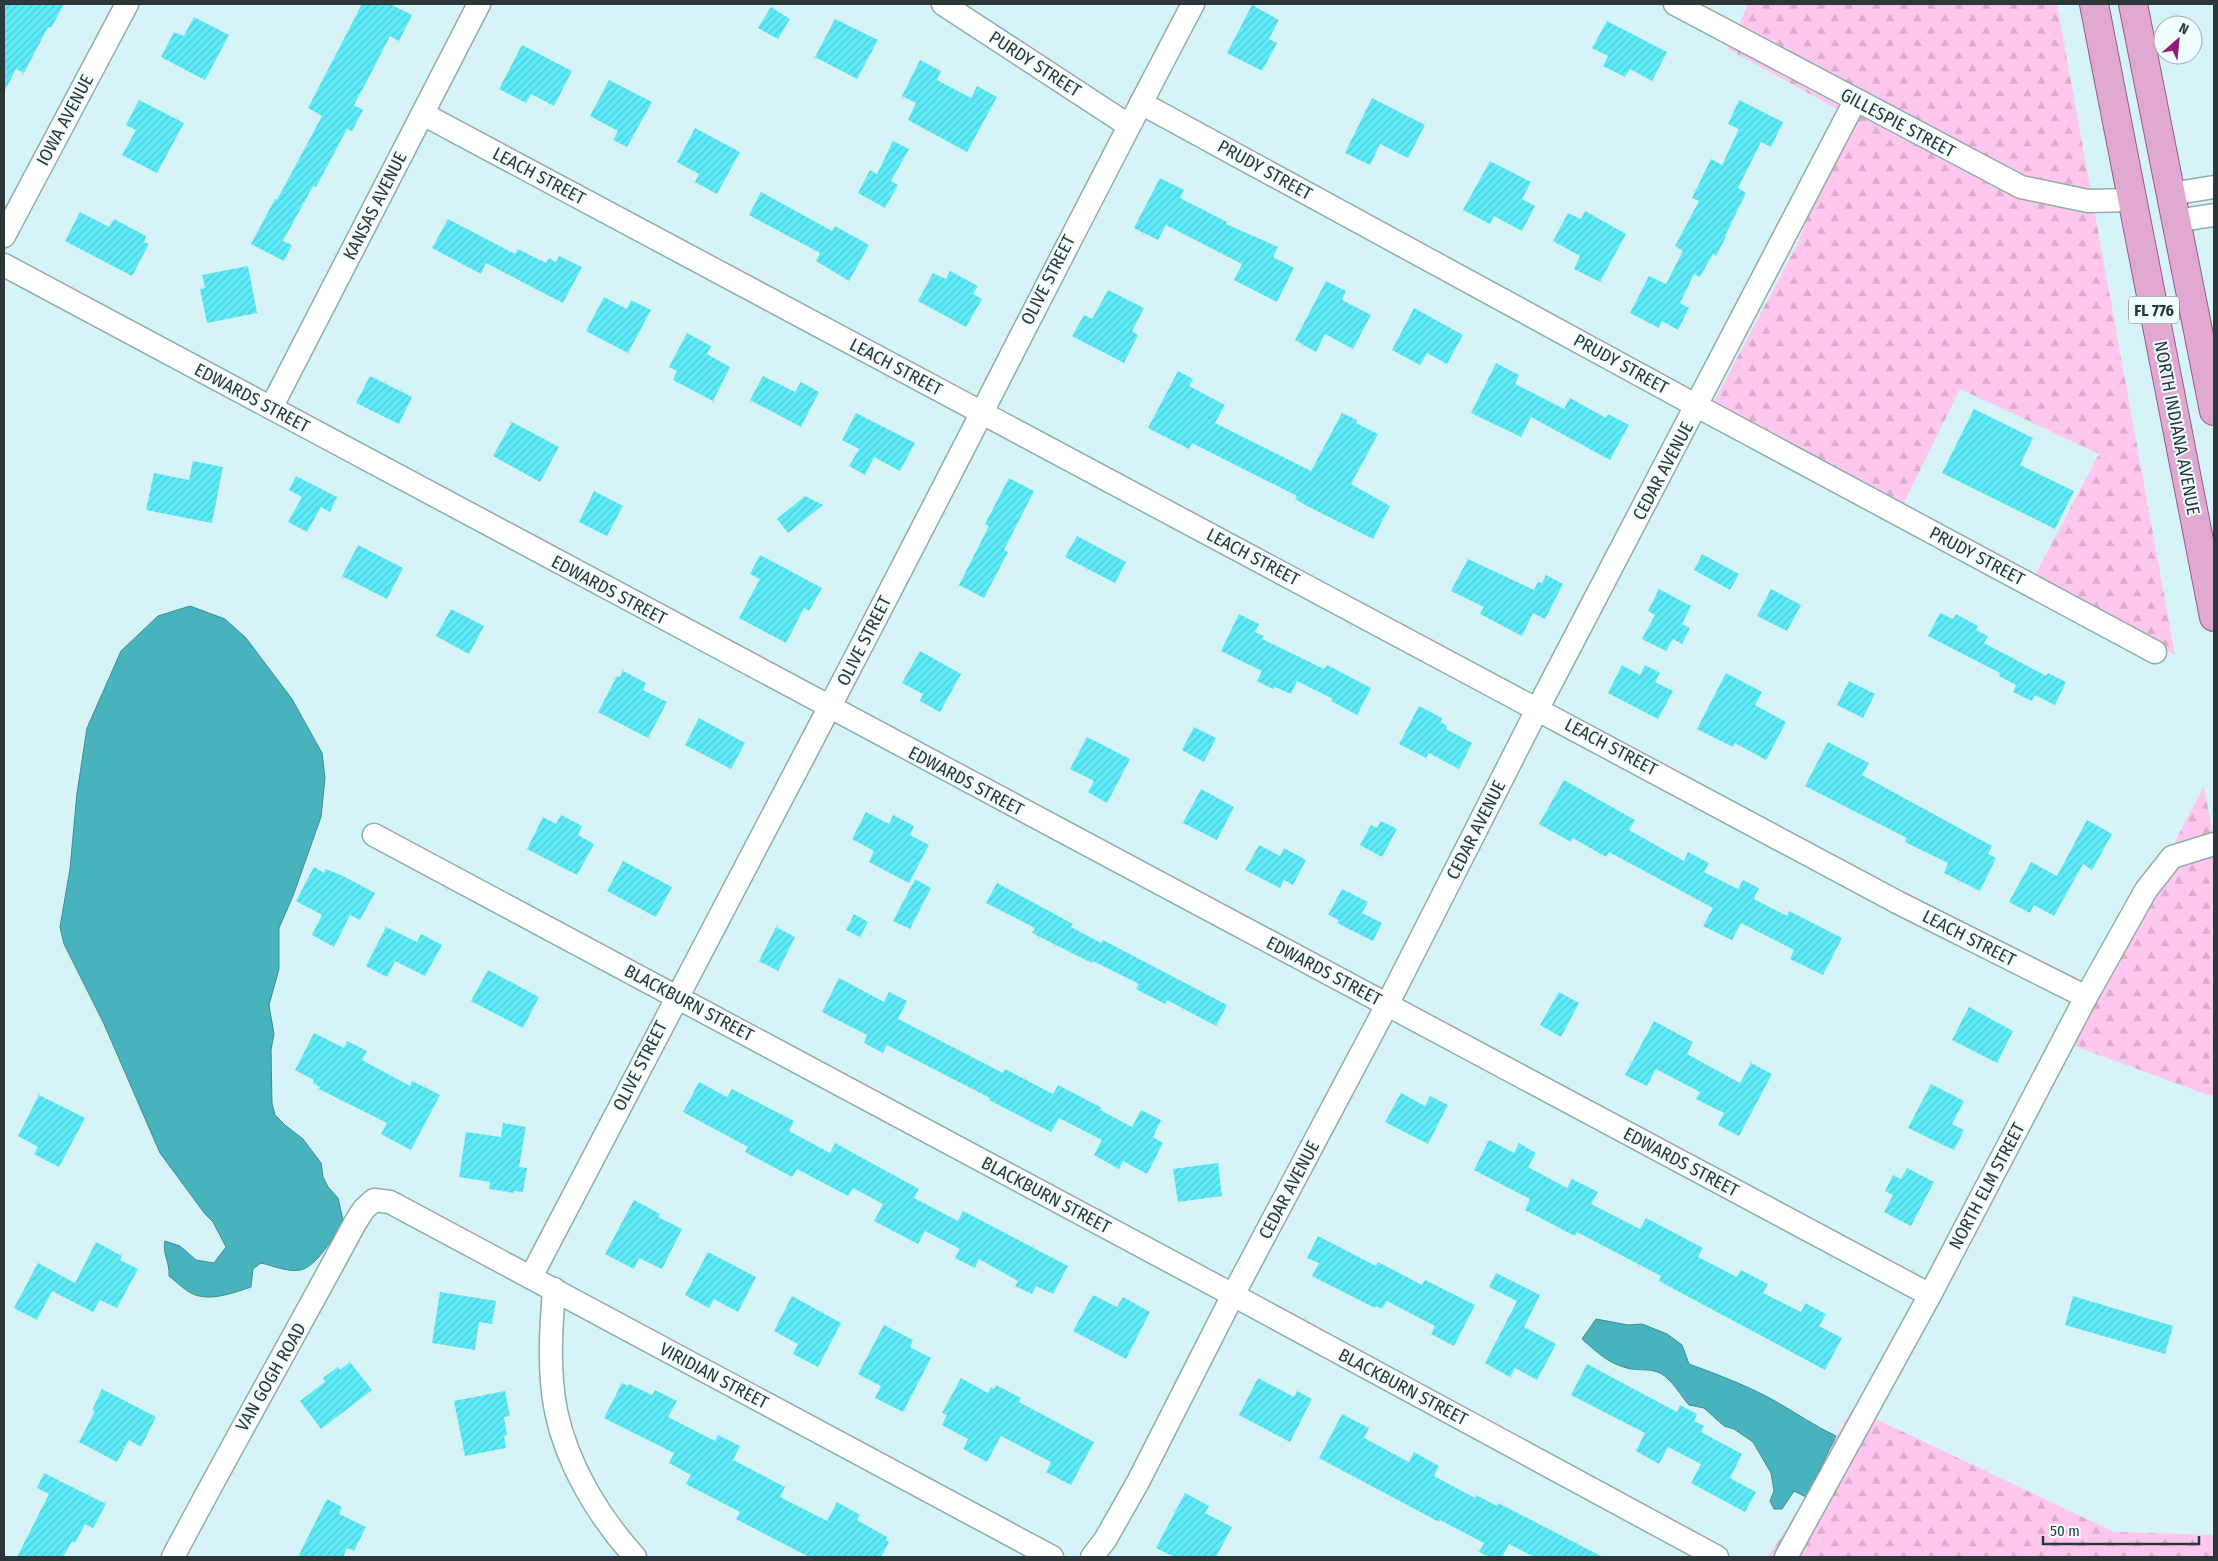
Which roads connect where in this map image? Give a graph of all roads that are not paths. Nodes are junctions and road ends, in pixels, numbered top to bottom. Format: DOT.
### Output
graph roads {
  1 [pos="126,4"];
  2 [pos="479,4"];
  3 [pos="943,4"];
  4 [pos="1193,4"];
  5 [pos="1675,4"];
  6 [pos="2094,4"];
  7 [pos="2133,4"];
  8 [pos="1855,101"];
  9 [pos="1141,103"];
  10 [pos="422,114"];
  11 [pos="1128,125"];
  12 [pos="2214,187"];
  13 [pos="2171,194"];
  14 [pos="2133,200"];
  15 [pos="2214,215"];
  16 [pos="2175,221"];
  17 [pos="4,236"];
  18 [pos="4,264"];
  19 [pos="1697,406"];
  20 [pos="271,408"];
  21 [pos="2214,411"];
  22 [pos="980,413"];
  23 [pos="2214,617"];
  24 [pos="2154,652"];
  25 [pos="830,708"];
  26 [pos="1538,708"];
  27 [pos="374,835"];
  28 [pos="2214,844"];
  29 [pos="676,996"];
  30 [pos="2086,997"];
  31 [pos="1387,1005"];
  32 [pos="374,1200"];
  33 [pos="531,1276"];
  34 [pos="554,1289"];
  35 [pos="1233,1295"];
  36 [pos="1930,1295"];
  37 [pos="173,1557"];
  38 [pos="635,1557"];
  39 [pos="1052,1557"];
  40 [pos="1092,1557"];
  41 [pos="1717,1557"];
  42 [pos="1786,1557"];
  1 -- 17 [label="street, IOWA AVENUE"];
  2 -- 10 [label="street, KANSAS AVENUE"];
  3 -- 11 [label="street, PURDY STREET"];
  4 -- 9 [label="street, OLIVE STREET"];
  5 -- 8 [label="street, GILLESPIE STREET"];
  6 -- 14 [label="main road, NORTH INDIANA AVENUE / FL 776"];
  7 -- 13 [label="main road, FL 776"];
  8 -- 14 [label="street, GILLESPIE STREET"];
  8 -- 19 [label="street, CEDAR AVENUE"];
  9 -- 11 [label="street, OLIVE STREET"];
  9 -- 19 [label="street, PRUDY STREET"];
  10 -- 20 [label="street, KANSAS AVENUE"];
  10 -- 22 [label="street, LEACH STREET"];
  11 -- 22 [label="street, OLIVE STREET"];
  12 -- 13 [label="street"];
  13 -- 16 [label="main road, FL 776"];
  14 -- 23 [label="main road, NORTH INDIANA AVENUE / FL 776"];
  15 -- 16 [label="street"];
  16 -- 21 [label="main road, FL 776"];
  18 -- 20 [label="street, EDWARDS STREET"];
  19 -- 24 [label="street, PRUDY STREET"];
  19 -- 26 [label="street, CEDAR AVENUE"];
  20 -- 25 [label="street, EDWARDS STREET"];
  22 -- 25 [label="street, OLIVE STREET"];
  22 -- 26 [label="street, LEACH STREET"];
  25 -- 29 [label="street, OLIVE STREET"];
  25 -- 31 [label="street, EDWARDS STREET"];
  26 -- 30 [label="street, LEACH STREET"];
  26 -- 31 [label="street, CEDAR AVENUE"];
  27 -- 29 [label="street, BLACKBURN STREET"];
  28 -- 30 [label="street, NORTH ELM STREET"];
  29 -- 33 [label="street, OLIVE STREET"];
  29 -- 35 [label="street, BLACKBURN STREET"];
  30 -- 36 [label="street, NORTH ELM STREET"];
  31 -- 35 [label="street, CEDAR AVENUE"];
  31 -- 36 [label="street, EDWARDS STREET"];
  32 -- 33 [label="street, VIRIDIAN STREET"];
  32 -- 37 [label="street, VAN GOGH ROAD"];
  33 -- 34 [label="street, VIRIDIAN STREET"];
  34 -- 38 [label="street"];
  34 -- 39 [label="street, VIRIDIAN STREET"];
  35 -- 40 [label="street, CEDAR AVENUE"];
  35 -- 41 [label="street, BLACKBURN STREET"];
  36 -- 42 [label="street, NORTH ELM STREET"];
}
